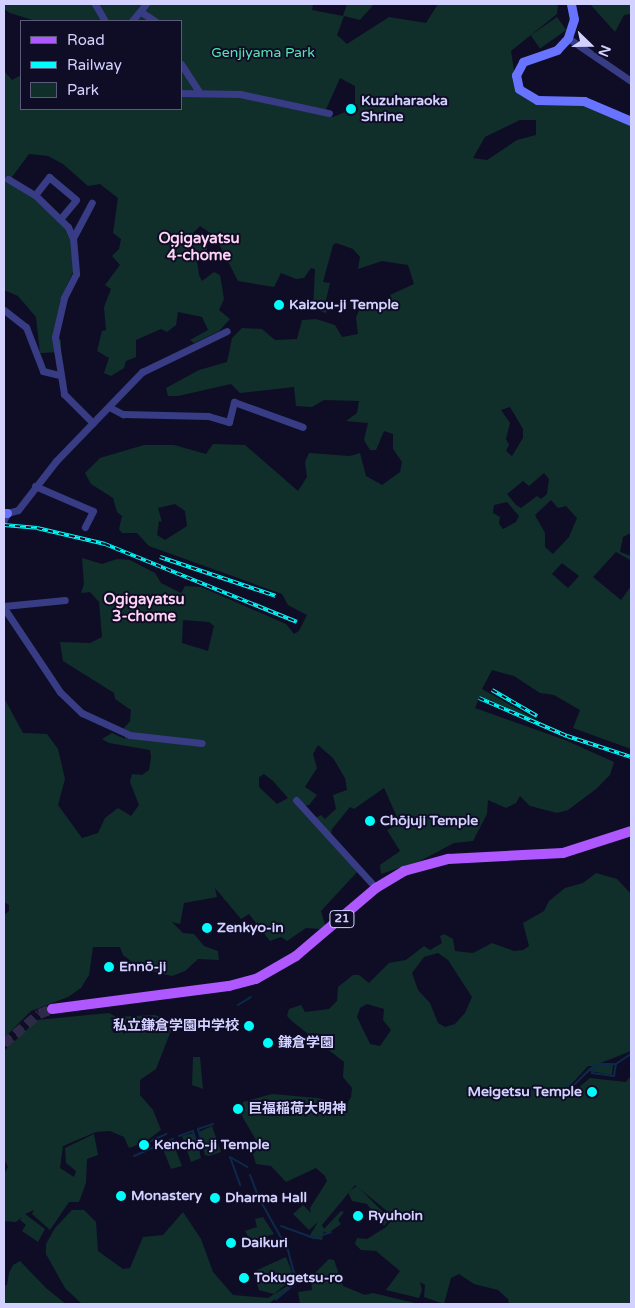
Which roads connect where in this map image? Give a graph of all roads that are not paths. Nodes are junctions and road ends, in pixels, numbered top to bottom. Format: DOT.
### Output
graph roads {
  1 [pos="95,4"];
  2 [pos="146,4"];
  3 [pos="571,4"];
  4 [pos="141,12"];
  5 [pos="104,20"];
  6 [pos="133,20"];
  7 [pos="153,20"];
  8 [pos="568,38"];
  9 [pos="182,66"];
  10 [pos="631,81"];
  11 [pos="198,92"];
  12 [pos="182,93"];
  13 [pos="329,113"];
  14 [pos="631,121"];
  15 [pos="8,180"];
  16 [pos="35,195"];
  17 [pos="92,203"];
  18 [pos="60,219"];
  19 [pos="74,238"];
  20 [pos="4,313"];
  21 [pos="227,331"];
  22 [pos="59,375"];
  23 [pos="109,407"];
  24 [pos="94,423"];
  25 [pos="303,427"];
  26 [pos="35,486"];
  27 [pos="5,515"];
  28 [pos="85,527"];
  29 [pos="65,600"];
  30 [pos="4,607"];
  31 [pos="202,743"];
  32 [pos="296,800"];
  33 [pos="631,831"];
  34 [pos="376,888"];
  35 [pos="52,1009"];
  1 -- 5 [label="street"];
  2 -- 4 [label="street"];
  3 -- 8 [label="street"];
  4 -- 6 [label="street"];
  4 -- 7 [label="street"];
  8 -- 10 [label="street"];
  8 -- 14 [label="street"];
  9 -- 11 [label="street"];
  11 -- 12 [label="street"];
  11 -- 13 [label="street"];
  15 -- 16 [label="street"];
  16 -- 18 [label="street"];
  16 -- 18 [label="street"];
  17 -- 19 [label="street"];
  18 -- 19 [label="street"];
  19 -- 22 [label="street"];
  20 -- 22 [label="street"];
  21 -- 23 [label="street"];
  22 -- 24 [label="street"];
  23 -- 24 [label="street"];
  23 -- 25 [label="street"];
  24 -- 26 [label="street"];
  26 -- 27 [label="street"];
  26 -- 28 [label="street"];
  29 -- 30 [label="street"];
  30 -- 31 [label="street"];
  32 -- 34 [label="street"];
  33 -- 34 [label="main road, 21"];
  34 -- 35 [label="main road, 21"];
}
